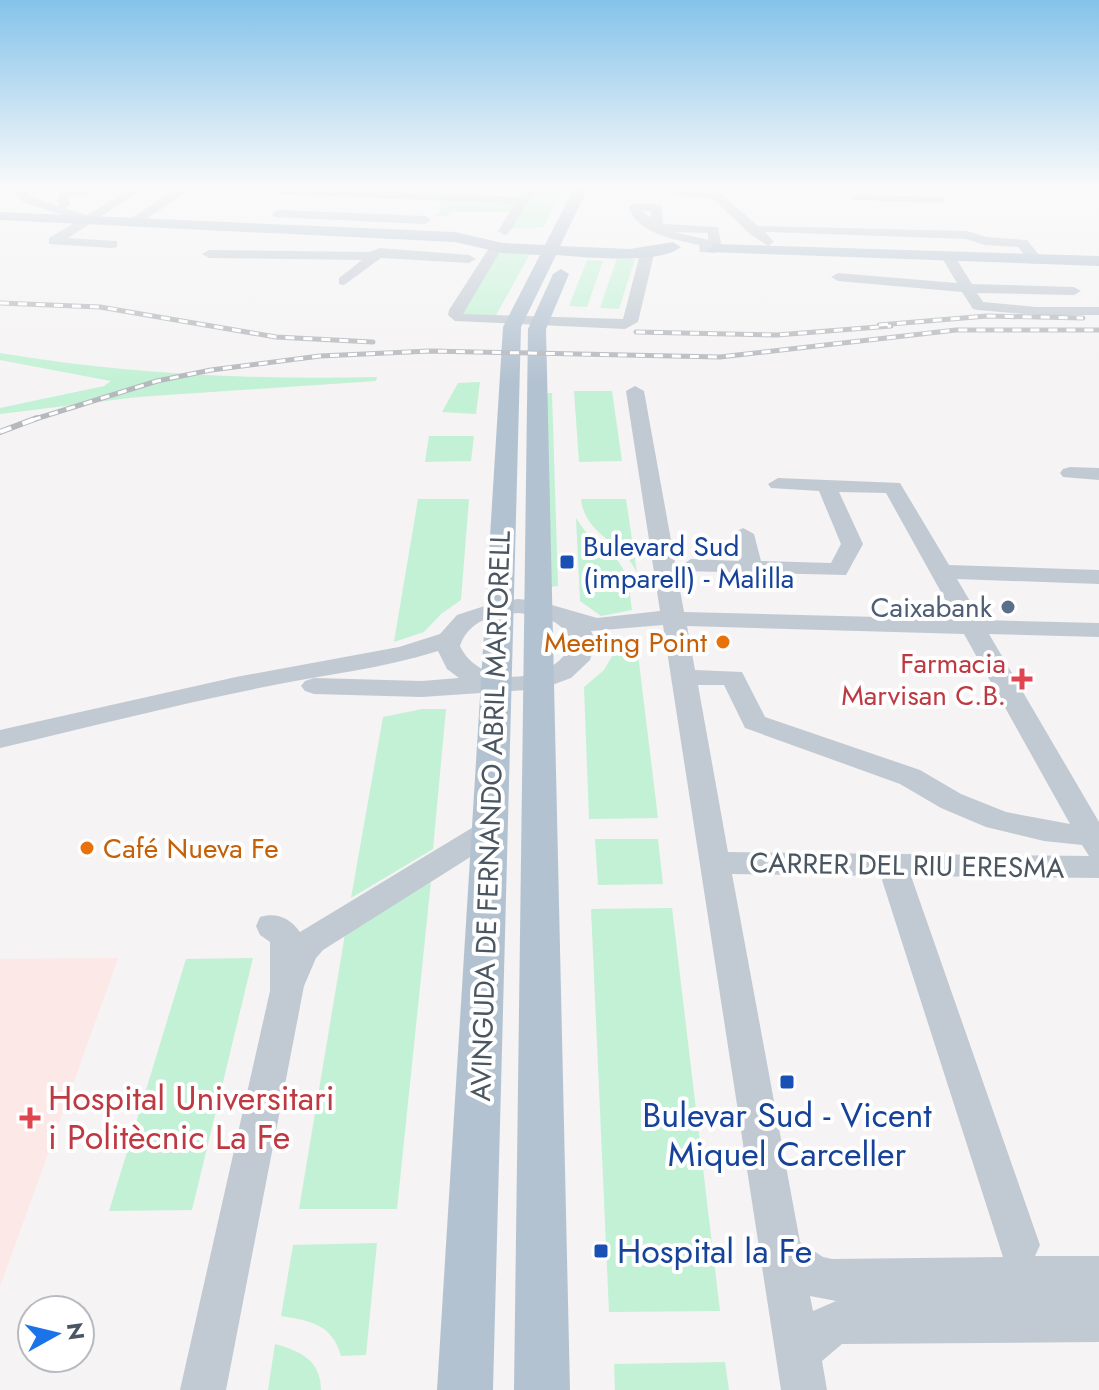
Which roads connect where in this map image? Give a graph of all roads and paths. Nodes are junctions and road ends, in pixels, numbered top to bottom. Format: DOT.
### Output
graph roads {
  1 [pos="382,251"];
  2 [pos="488,251"];
  3 [pos="549,251"];
  4 [pos="571,251"];
  5 [pos="637,251"];
  6 [pos="648,251"];
  7 [pos="795,251"];
  8 [pos="884,251"];
  9 [pos="1030,251"];
  10 [pos="209,254"];
  11 [pos="377,254"];
  12 [pos="886,256"];
  13 [pos="949,258"];
  14 [pos="469,259"];
  15 [pos="1040,261"];
  16 [pos="1099,261"];
  17 [pos="358,270"];
  18 [pos="387,271"];
  19 [pos="838,277"];
  20 [pos="344,281"];
  21 [pos="966,288"];
  22 [pos="1074,291"];
  23 [pos="523,382"];
  24 [pos="635,391"];
  25 [pos="1070,473"];
  26 [pos="1099,474"];
  27 [pos="778,484"];
  28 [pos="826,485"];
  29 [pos="743,534"];
  30 [pos="691,566"];
  31 [pos="752,567"];
  32 [pos="942,572"];
  33 [pos="1099,577"];
  34 [pos="498,608"];
  35 [pos="551,613"];
  36 [pos="674,619"];
  37 [pos="974,626"];
  38 [pos="1099,630"];
  39 [pos="450,639"];
  40 [pos="578,661"];
  41 [pos="683,678"];
  42 [pos="495,682"];
  43 [pos="539,682"];
  44 [pos="234,687"];
  45 [pos="104,713"];
  46 [pos="0,721"];
  47 [pos="0,739"];
  48 [pos="491,830"];
  49 [pos="1095,842"];
  50 [pos="715,863"];
  51 [pos="1099,867"];
  52 [pos="898,880"];
  53 [pos="272,926"];
  54 [pos="287,991"];
  55 [pos="1019,1245"];
  56 [pos="780,1253"];
  57 [pos="1099,1277"];
  58 [pos="1099,1320"];
  59 [pos="801,1372"];
  60 [pos="203,1390"];
  61 [pos="465,1390"];
  62 [pos="542,1390"];
  1 -- 11 [label="street"];
  2 -- 6 [label="street"];
  3 -- 4 [label="main road"];
  3 -- 23 [label="main road, AVINGUDA DE FERNANDO ABRIL MARTORELL"];
  4 -- 5 [label="main road"];
  4 -- 23 [label="main road, AVINGUDA DE FERNANDO ABRIL MARTORELL"];
  7 -- 12 [label="main road"];
  8 -- 12 [label="street"];
  9 -- 15 [label="street"];
  10 -- 11 [label="street"];
  11 -- 14 [label="street"];
  11 -- 17 [label="street"];
  12 -- 13 [label="main road"];
  13 -- 15 [label="main road"];
  13 -- 21 [label="street"];
  15 -- 16 [label="main road"];
  15 -- 22 [label="street"];
  17 -- 18 [label="street"];
  17 -- 20 [label="street"];
  19 -- 21 [label="street"];
  21 -- 22 [label="street"];
  21 -- 22 [label="street"];
  23 -- 34 [label="main road, AVINGUDA DE FERNANDO ABRIL MARTORELL"];
  23 -- 35 [label="main road, AVINGUDA DE FERNANDO ABRIL MARTORELL"];
  24 -- 36 [label="street"];
  25 -- 26 [label="street"];
  27 -- 28 [label="street"];
  28 -- 31 [label="street"];
  28 -- 32 [label="street"];
  29 -- 31 [label="street"];
  30 -- 31 [label="street"];
  32 -- 33 [label="street"];
  32 -- 37 [label="street"];
  34 -- 35 [label="street"];
  34 -- 39 [label="street"];
  34 -- 42 [label="main road, AVINGUDA DE FERNANDO ABRIL MARTORELL"];
  35 -- 36 [label="street"];
  35 -- 40 [label="street"];
  35 -- 43 [label="main road, AVINGUDA DE FERNANDO ABRIL MARTORELL"];
  36 -- 37 [label="street"];
  36 -- 40 [label="street"];
  36 -- 41 [label="street"];
  37 -- 38 [label="street"];
  37 -- 49 [label="street"];
  39 -- 42 [label="street"];
  39 -- 44 [label="street"];
  40 -- 43 [label="street"];
  41 -- 49 [label="street"];
  41 -- 50 [label="street"];
  42 -- 43 [label="street"];
  42 -- 44 [label="street"];
  42 -- 48 [label="main road, AVINGUDA DE FERNANDO ABRIL MARTORELL"];
  43 -- 62 [label="main road, AVINGUDA DE FERNANDO ABRIL MARTORELL"];
  44 -- 45 [label="street"];
  45 -- 46 [label="street"];
  45 -- 47 [label="street"];
  48 -- 54 [label="street"];
  48 -- 61 [label="main road, AVINGUDA DE FERNANDO ABRIL MARTORELL"];
  50 -- 51 [label="street, CARRER DEL RIU ERESMA"];
  50 -- 56 [label="street"];
  52 -- 55 [label="street"];
  53 -- 54 [label="street"];
  54 -- 60 [label="street"];
  56 -- 57 [label="street"];
  56 -- 59 [label="street"];
  58 -- 59 [label="street"];
}
